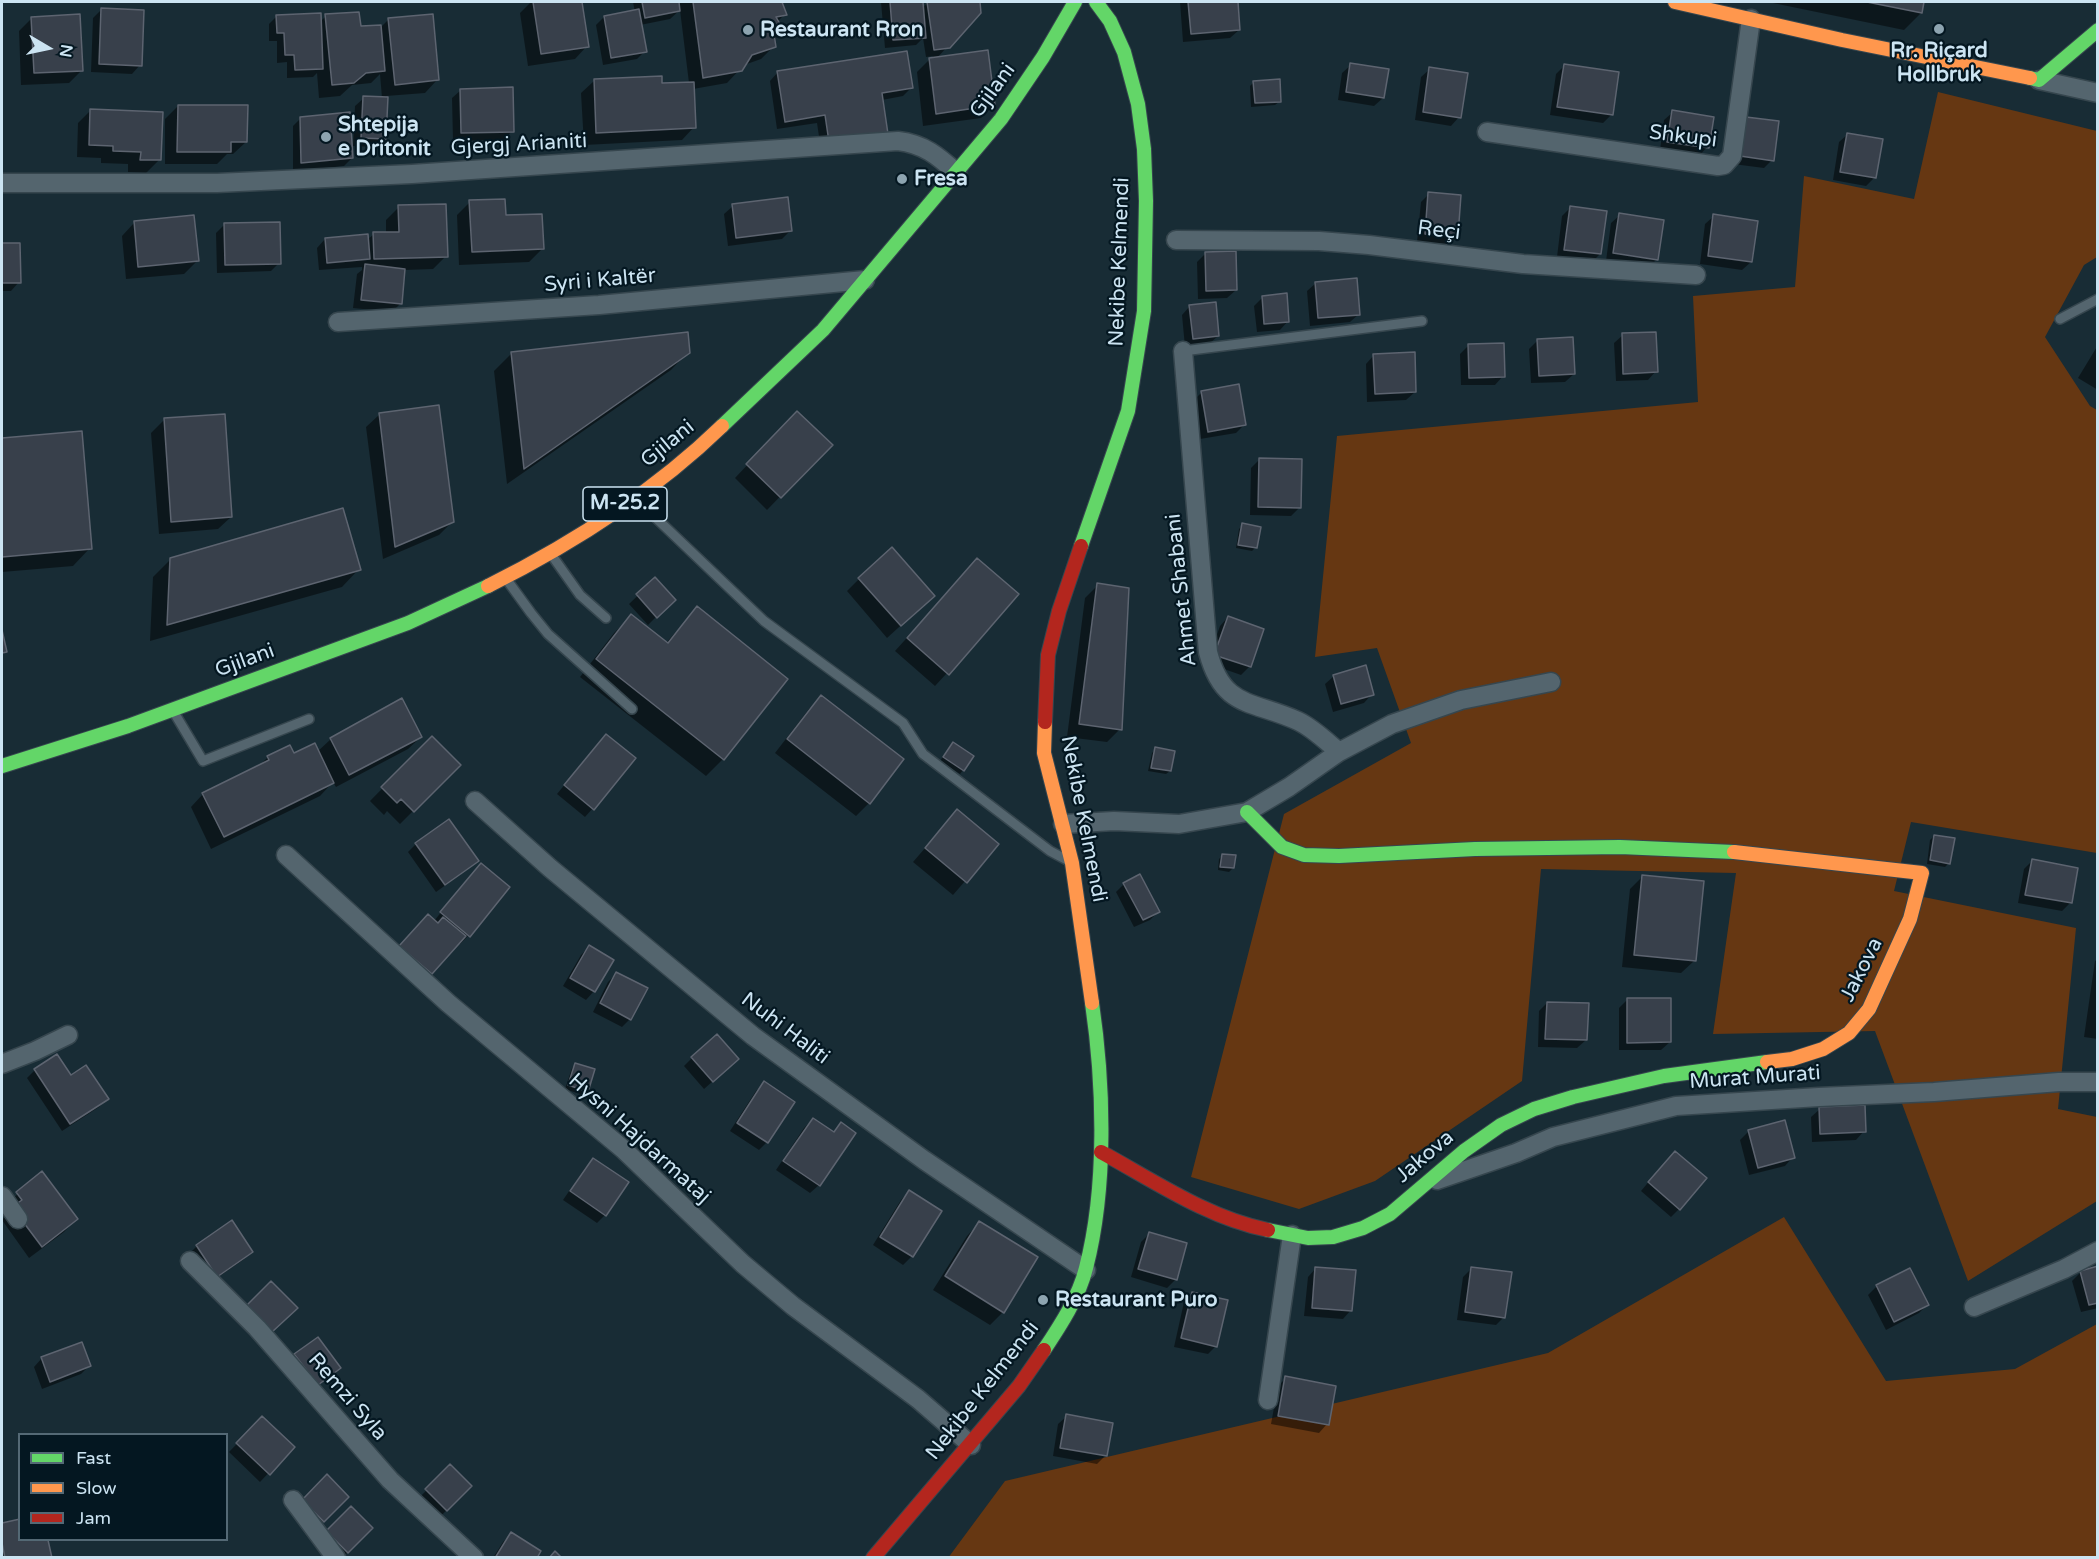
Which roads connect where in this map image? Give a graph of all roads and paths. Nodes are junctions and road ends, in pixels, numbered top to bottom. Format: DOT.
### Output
graph roads {
  1 [pos="1075,2"];
  2 [pos="1096,2"];
  3 [pos="1676,2"];
  4 [pos="1751,19"];
  5 [pos="2097,30"];
  6 [pos="2039,80"];
  7 [pos="2097,93"];
  8 [pos="1486,132"];
  9 [pos="957,173"];
  10 [pos="2,183"];
  11 [pos="1176,240"];
  12 [pos="1696,275"];
  13 [pos="865,280"];
  14 [pos="2097,299"];
  15 [pos="2060,319"];
  16 [pos="1422,321"];
  17 [pos="338,322"];
  18 [pos="1183,351"];
  19 [pos="634,498"];
  20 [pos="550,554"];
  21 [pos="505,578"];
  22 [pos="606,618"];
  23 [pos="1551,682"];
  24 [pos="173,710"];
  25 [pos="632,710"];
  26 [pos="309,719"];
  27 [pos="1339,752"];
  28 [pos="2,766"];
  29 [pos="475,801"];
  30 [pos="1247,812"];
  31 [pos="1063,824"];
  32 [pos="286,855"];
  33 [pos="1072,863"];
  34 [pos="68,1035"];
  35 [pos="2,1064"];
  36 [pos="2097,1082"];
  37 [pos="1101,1152"];
  38 [pos="1427,1183"];
  39 [pos="2,1196"];
  40 [pos="18,1219"];
  41 [pos="1292,1235"];
  42 [pos="2097,1251"];
  43 [pos="190,1261"];
  44 [pos="1086,1270"];
  45 [pos="1974,1307"];
  46 [pos="1268,1400"];
  47 [pos="970,1445"];
  48 [pos="294,1500"];
  49 [pos="336,1557"];
  50 [pos="474,1557"];
  51 [pos="873,1557"];
  1 -- 9 [label="street, Gjilani / M-25.2"];
  2 -- 31 [label="street, Nekibe Kelmendi"];
  3 -- 4 [label="street"];
  4 -- 6 [label="street"];
  4 -- 8 [label="street, Shkupi"];
  5 -- 6 [label="street"];
  6 -- 7 [label="street"];
  9 -- 10 [label="street, Gjergj Arianiti"];
  9 -- 13 [label="street, Gjilani / M-25.2"];
  11 -- 12 [label="street, Reçi"];
  13 -- 17 [label="street, Syri i Kaltër"];
  13 -- 19 [label="street, Gjilani / M-25.2"];
  14 -- 15 [label="lane"];
  16 -- 18 [label="lane"];
  18 -- 27 [label="street, Ahmet Shabani"];
  19 -- 20 [label="street, Gjilani / M-25.2"];
  19 -- 33 [label="lane"];
  20 -- 21 [label="street, Gjilani / M-25.2"];
  20 -- 22 [label="lane"];
  21 -- 24 [label="street, Gjilani / M-25.2"];
  21 -- 25 [label="lane"];
  23 -- 27 [label="street"];
  24 -- 26 [label="lane"];
  24 -- 28 [label="street, Gjilani / M-25.2"];
  27 -- 30 [label="street"];
  29 -- 44 [label="street, Nuhi Haliti"];
  30 -- 31 [label="street"];
  30 -- 38 [label="street, Jakova"];
  31 -- 33 [label="street, Nekibe Kelmendi"];
  32 -- 47 [label="street, Hysni Hajdarmataj"];
  33 -- 37 [label="street, Nekibe Kelmendi"];
  34 -- 35 [label="street"];
  36 -- 38 [label="street, Murat Murati"];
  37 -- 41 [label="street, Jakova"];
  37 -- 44 [label="street, Nekibe Kelmendi"];
  38 -- 41 [label="street, Jakova"];
  39 -- 40 [label="street"];
  41 -- 46 [label="street"];
  42 -- 45 [label="street"];
  43 -- 50 [label="street, Remzi Syla"];
  44 -- 47 [label="street, Nekibe Kelmendi"];
  47 -- 51 [label="street, Nekibe Kelmendi"];
  48 -- 49 [label="street"];
}
